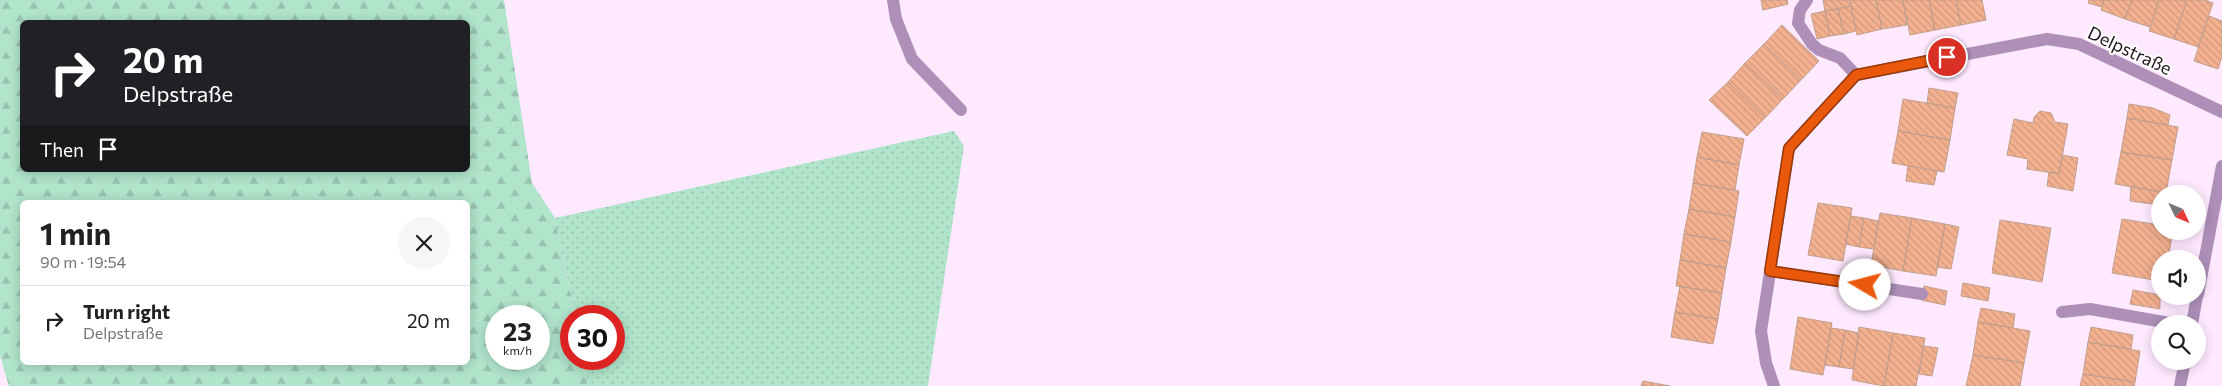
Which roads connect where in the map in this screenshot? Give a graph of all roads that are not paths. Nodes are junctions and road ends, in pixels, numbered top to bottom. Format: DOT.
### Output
graph roads {
  1 [pos="893,0"];
  2 [pos="1807,0"];
  3 [pos="1856,75"];
  4 [pos="961,110"];
  5 [pos="2222,112"];
  6 [pos="2222,166"];
  7 [pos="2206,250"];
  8 [pos="1770,271"];
  9 [pos="1922,294"];
  10 [pos="2062,312"];
  11 [pos="2151,320"];
  12 [pos="2183,370"];
  13 [pos="1774,386"];
  14 [pos="2180,386"];
  1 -- 4 [label="street"];
  2 -- 3 [label="street"];
  3 -- 5 [label="street, Delpstraße"];
  3 -- 8 [label="street"];
  6 -- 7 [label="street"];
  8 -- 9 [label="street"];
  8 -- 13 [label="street"];
  10 -- 11 [label="street"];
  12 -- 14 [label="street"];
}
